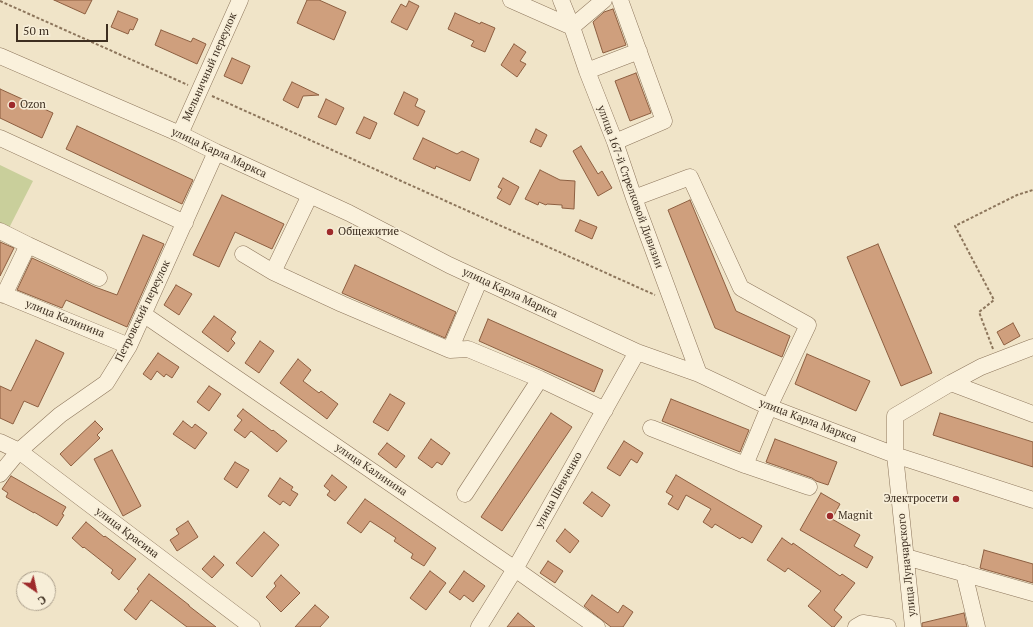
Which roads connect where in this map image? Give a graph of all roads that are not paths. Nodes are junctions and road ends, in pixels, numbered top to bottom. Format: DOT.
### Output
graph roads {
  1 [pos="240,0"];
  2 [pos="511,0"];
  3 [pos="561,0"];
  4 [pos="604,0"];
  5 [pos="620,0"];
  6 [pos="572,27"];
  7 [pos="639,51"];
  8 [pos="0,56"];
  9 [pos="587,71"];
  10 [pos="180,134"];
  11 [pos="0,138"];
  12 [pos="615,142"];
  13 [pos="216,152"];
  14 [pos="310,195"];
  15 [pos="634,198"];
  16 [pos="185,223"];
  17 [pos="0,231"];
  18 [pos="28,245"];
  19 [pos="243,254"];
  20 [pos="273,272"];
  21 [pos="99,278"];
  22 [pos="480,279"];
  23 [pos="2,294"];
  24 [pos="143,314"];
  25 [pos="129,346"];
  26 [pos="1033,347"];
  27 [pos="450,350"];
  28 [pos="638,352"];
  29 [pos="699,374"];
  30 [pos="540,379"];
  31 [pos="951,383"];
  32 [pos="769,407"];
  33 [pos="605,410"];
  34 [pos="1033,414"];
  35 [pos="651,428"];
  36 [pos="0,442"];
  37 [pos="19,451"];
  38 [pos="895,455"];
  39 [pos="745,465"];
  40 [pos="0,474"];
  41 [pos="809,487"];
  42 [pos="465,494"];
  43 [pos="1033,500"];
  44 [pos="906,557"];
  45 [pos="515,569"];
  46 [pos="964,574"];
  47 [pos="1033,593"];
  48 [pos="252,627"];
  49 [pos="479,627"];
  50 [pos="597,627"];
  51 [pos="856,627"];
  52 [pos="888,627"];
  53 [pos="913,627"];
  54 [pos="977,627"];
  1 -- 10 [label="street, Мельничный переулок"];
  2 -- 6 [label="street"];
  3 -- 6 [label="street, улица 167-й Стрелковой Дивизии"];
  4 -- 6 [label="street"];
  5 -- 7 [label="street"];
  6 -- 9 [label="street, улица 167-й Стрелковой Дивизии"];
  7 -- 9 [label="street"];
  7 -- 12 [label="street"];
  8 -- 10 [label="street, улица Карла Маркса"];
  9 -- 12 [label="street, улица 167-й Стрелковой Дивизии"];
  10 -- 13 [label="street, улица Карла Маркса"];
  11 -- 16 [label="street"];
  12 -- 15 [label="street, улица 167-й Стрелковой Дивизии"];
  13 -- 14 [label="street, улица Карла Маркса"];
  13 -- 16 [label="street, Петровский переулок"];
  14 -- 20 [label="street"];
  14 -- 22 [label="street, улица Карла Маркса"];
  15 -- 29 [label="street, улица 167-й Стрелковой Дивизии"];
  15 -- 32 [label="street"];
  16 -- 24 [label="street, Петровский переулок"];
  17 -- 18 [label="street"];
  18 -- 21 [label="street"];
  18 -- 23 [label="street"];
  19 -- 20 [label="street"];
  20 -- 27 [label="street"];
  22 -- 27 [label="street"];
  22 -- 28 [label="street, улица Карла Маркса"];
  23 -- 25 [label="street, улица Калинина"];
  24 -- 25 [label="street, Петровский переулок"];
  24 -- 45 [label="street, улица Калинина"];
  25 -- 37 [label="street, Петровский переулок"];
  26 -- 31 [label="street"];
  27 -- 30 [label="street"];
  28 -- 29 [label="street, улица Карла Маркса"];
  28 -- 33 [label="street, улица Шевченко"];
  29 -- 32 [label="street, улица Карла Маркса"];
  30 -- 33 [label="street"];
  30 -- 42 [label="street"];
  31 -- 34 [label="street"];
  31 -- 38 [label="street, улица Луначарского"];
  32 -- 38 [label="street, улица Карла Маркса"];
  32 -- 39 [label="street"];
  33 -- 45 [label="street, улица Шевченко"];
  35 -- 39 [label="street"];
  36 -- 37 [label="street, улица Красина"];
  37 -- 40 [label="street, Петровский переулок"];
  37 -- 48 [label="street, улица Красина"];
  38 -- 43 [label="street, улица Карла Маркса"];
  38 -- 44 [label="street, улица Луначарского"];
  39 -- 41 [label="street"];
  44 -- 46 [label="street"];
  44 -- 53 [label="street, улица Луначарского"];
  45 -- 49 [label="street, улица Шевченко"];
  45 -- 50 [label="street, улица Калинина"];
  46 -- 47 [label="street"];
  46 -- 54 [label="street"];
  51 -- 52 [label="street"];
}
